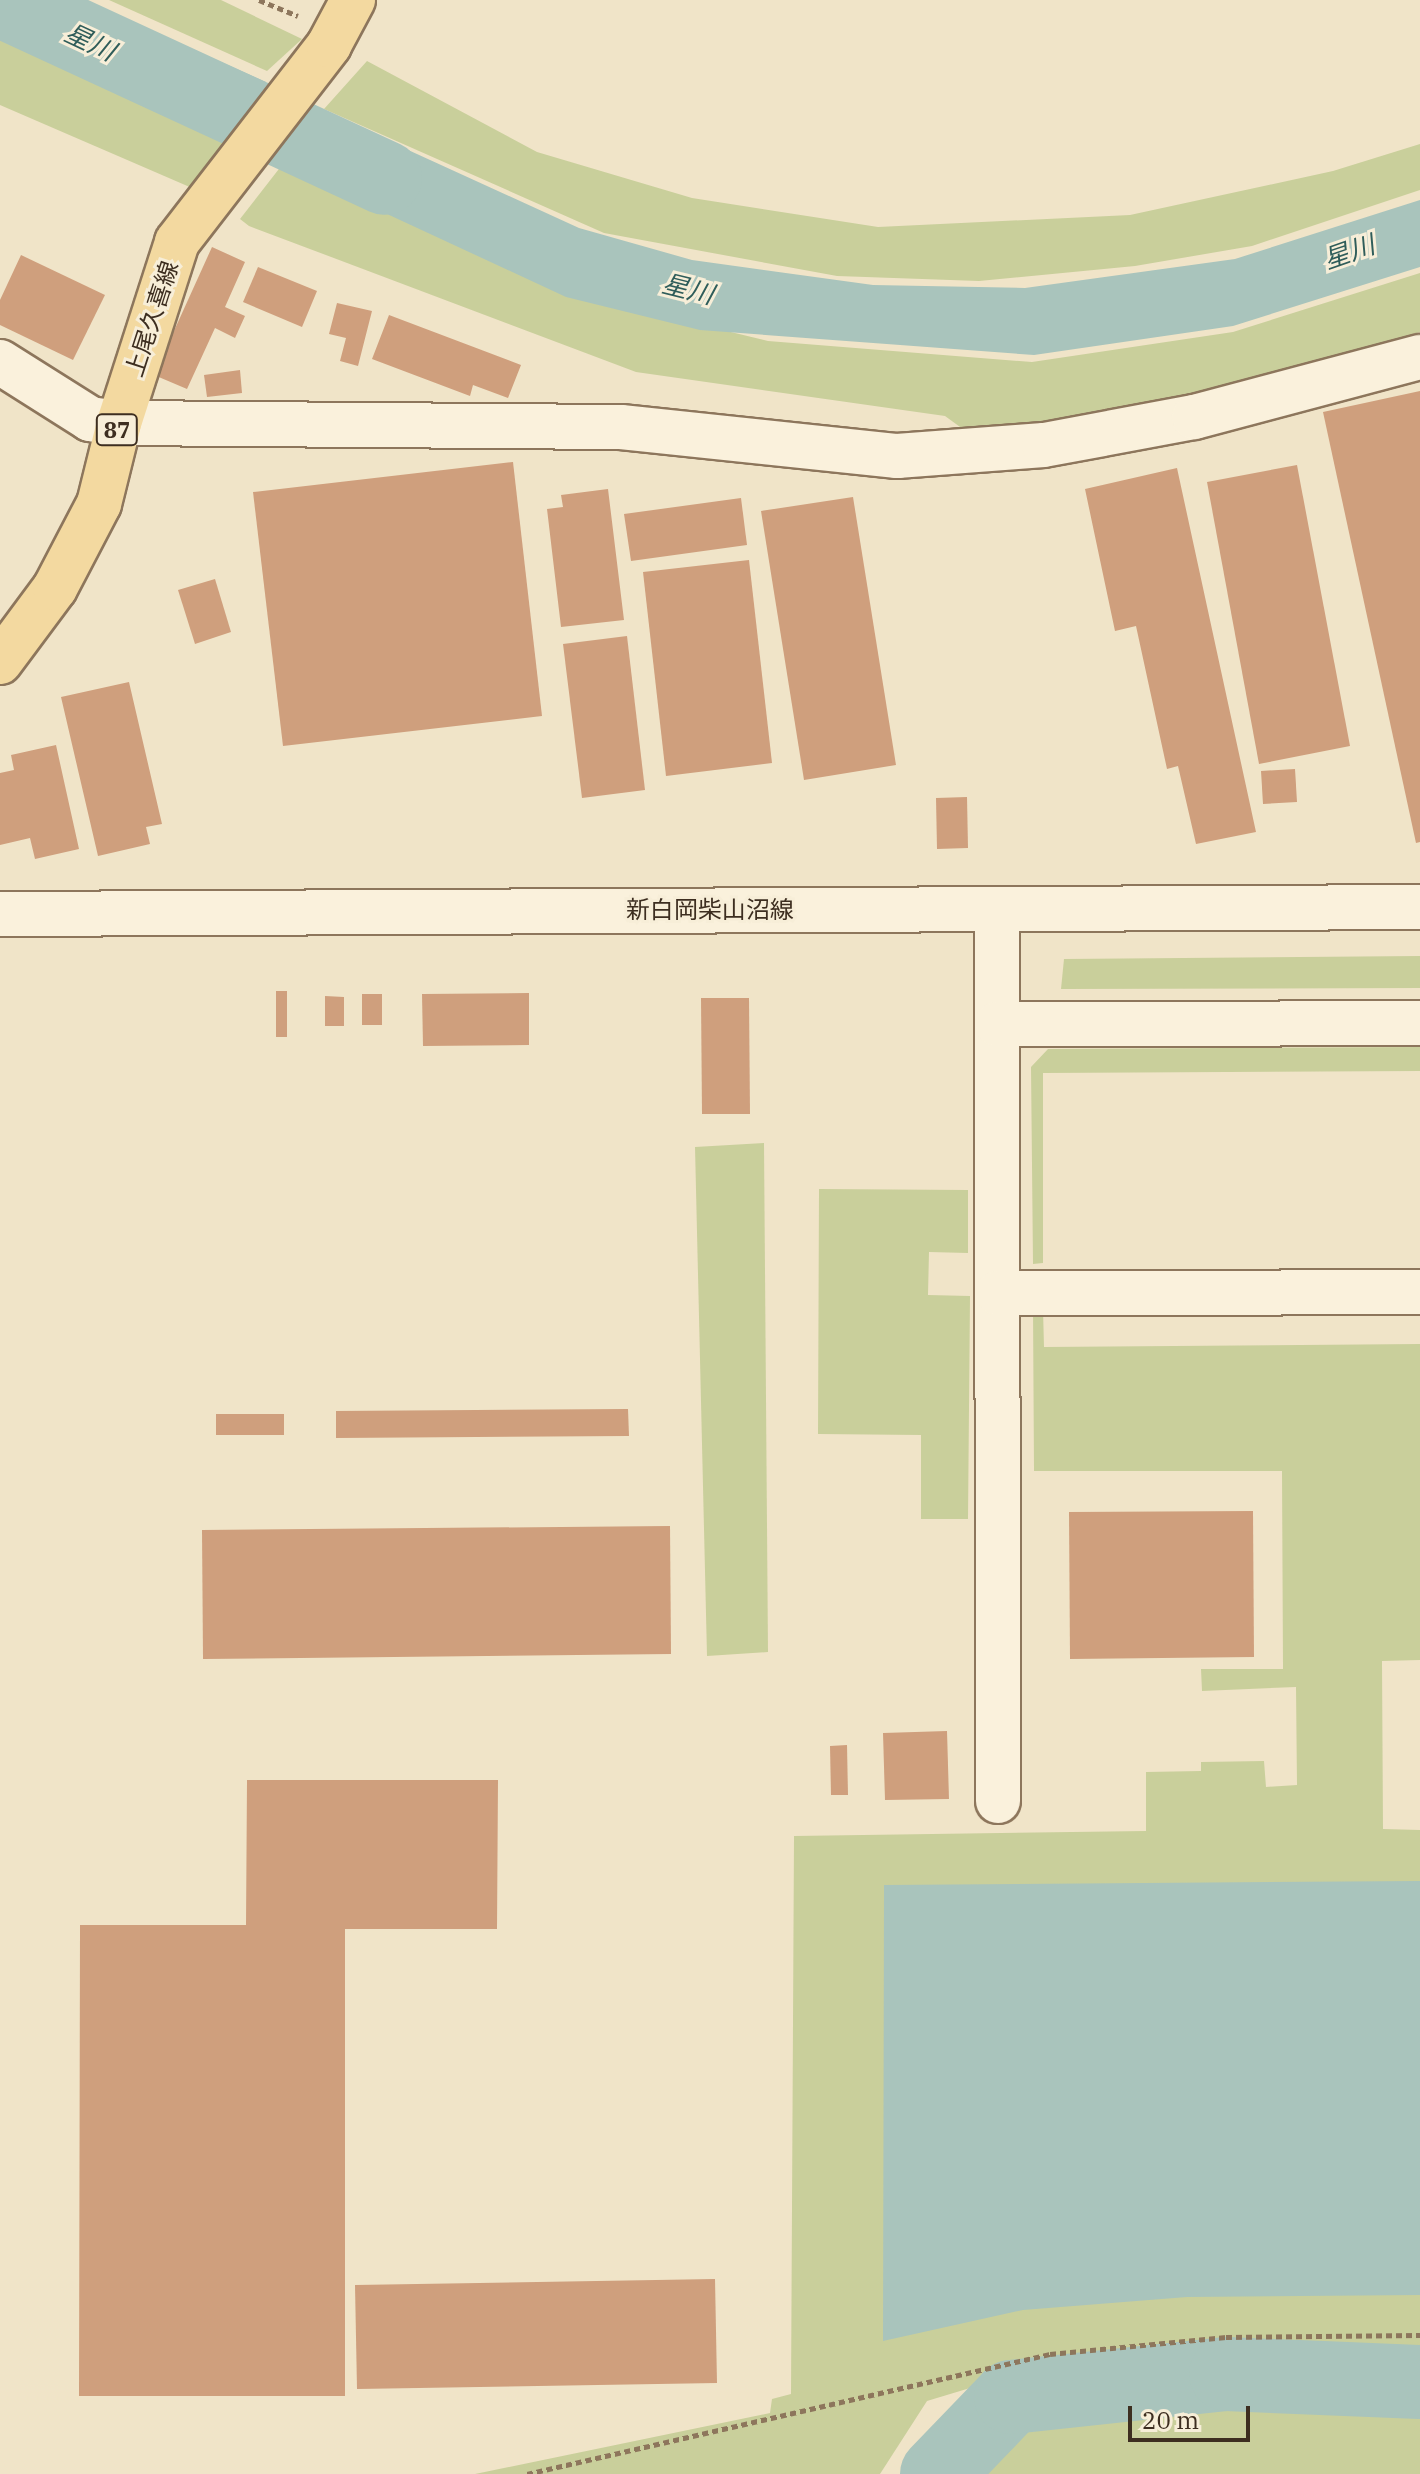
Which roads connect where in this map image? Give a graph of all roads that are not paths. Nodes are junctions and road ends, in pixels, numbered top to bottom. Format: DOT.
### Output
graph roads {
  1 [pos="353,0"];
  2 [pos="1420,357"];
  3 [pos="0,362"];
  4 [pos="119,423"];
  5 [pos="0,662"];
  6 [pos="1420,907"];
  7 [pos="997,909"];
  8 [pos="0,914"];
  9 [pos="1420,1023"];
  10 [pos="997,1024"];
  11 [pos="1420,1292"];
  12 [pos="998,1293"];
  13 [pos="998,1801"];
  1 -- 4 [label="main road, 上尾久喜線 / 87"];
  2 -- 4 [label="street"];
  3 -- 4 [label="street"];
  4 -- 5 [label="main road, 上尾久喜線 / 87"];
  6 -- 7 [label="street, 新白岡柴山沼線"];
  7 -- 8 [label="street, 新白岡柴山沼線"];
  7 -- 10 [label="street"];
  9 -- 10 [label="street"];
  10 -- 12 [label="street"];
  11 -- 12 [label="street"];
  12 -- 13 [label="street"];
}
